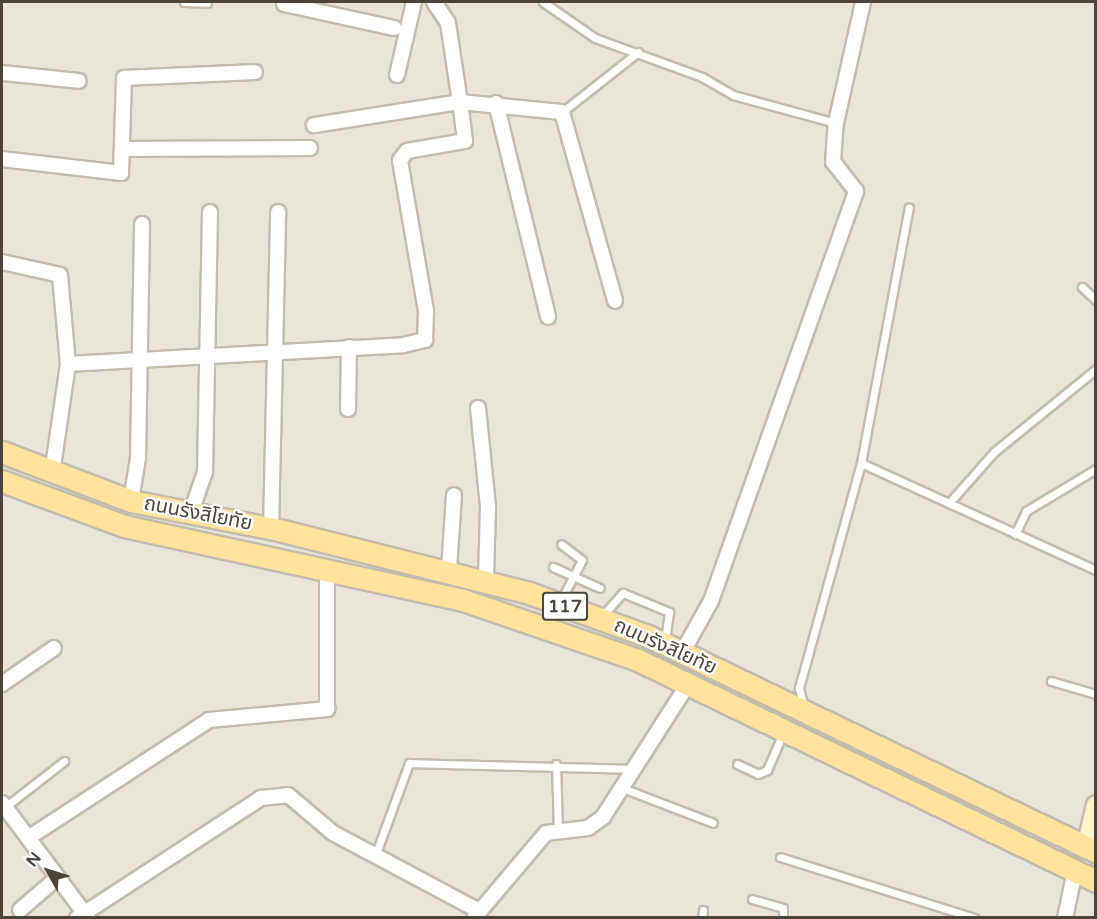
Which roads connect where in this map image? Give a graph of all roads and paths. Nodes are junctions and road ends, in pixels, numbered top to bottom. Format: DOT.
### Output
graph roads {
  1 [pos="184,2"];
  2 [pos="189,2"];
  3 [pos="414,2"];
  4 [pos="434,2"];
  5 [pos="543,2"];
  6 [pos="863,2"];
  7 [pos="207,3"];
  8 [pos="284,4"];
  9 [pos="319,6"];
  10 [pos="394,27"];
  11 [pos="638,52"];
  12 [pos="255,72"];
  13 [pos="2,73"];
  14 [pos="397,75"];
  15 [pos="79,81"];
  16 [pos="460,102"];
  17 [pos="496,104"];
  18 [pos="562,112"];
  19 [pos="836,123"];
  20 [pos="314,125"];
  21 [pos="310,148"];
  22 [pos="122,149"];
  23 [pos="2,159"];
  24 [pos="909,207"];
  25 [pos="210,212"];
  26 [pos="278,212"];
  27 [pos="142,224"];
  28 [pos="2,262"];
  29 [pos="1082,287"];
  30 [pos="1095,300"];
  31 [pos="615,301"];
  32 [pos="548,317"];
  33 [pos="348,347"];
  34 [pos="274,348"];
  35 [pos="207,353"];
  36 [pos="137,359"];
  37 [pos="68,364"];
  38 [pos="1095,369"];
  39 [pos="478,408"];
  40 [pos="348,409"];
  41 [pos="2,452"];
  42 [pos="861,463"];
  43 [pos="1095,469"];
  44 [pos="52,474"];
  45 [pos="2,481"];
  46 [pos="454,495"];
  47 [pos="131,501"];
  48 [pos="949,503"];
  49 [pos="190,514"];
  50 [pos="275,530"];
  51 [pos="1015,534"];
  52 [pos="561,544"];
  53 [pos="274,556"];
  54 [pos="553,567"];
  55 [pos="327,569"];
  56 [pos="449,570"];
  57 [pos="1095,570"];
  58 [pos="573,576"];
  59 [pos="486,579"];
  60 [pos="600,588"];
  61 [pos="559,604"];
  62 [pos="600,619"];
  63 [pos="54,648"];
  64 [pos="673,649"];
  65 [pos="1051,681"];
  66 [pos="2,684"];
  67 [pos="688,684"];
  68 [pos="1095,694"];
  69 [pos="805,710"];
  70 [pos="784,731"];
  71 [pos="64,761"];
  72 [pos="556,764"];
  73 [pos="737,764"];
  74 [pos="636,769"];
  75 [pos="625,789"];
  76 [pos="3,805"];
  77 [pos="1095,805"];
  78 [pos="713,823"];
  79 [pos="558,830"];
  80 [pos="28,838"];
  81 [pos="1091,850"];
  82 [pos="375,856"];
  83 [pos="780,857"];
  84 [pos="1075,871"];
  85 [pos="57,878"];
  86 [pos="1095,881"];
  87 [pos="752,899"];
  88 [pos="20,910"];
  89 [pos="476,914"];
  90 [pos="83,916"];
  91 [pos="960,916"];
  92 [pos="783,918"];
  93 [pos="975,918"];
  94 [pos="1065,918"];
  1 -- 2 [label="lane"];
  2 -- 7 [label="lane"];
  3 -- 14 [label="street"];
  4 -- 16 [label="street"];
  5 -- 11 [label="lane"];
  6 -- 19 [label="street"];
  8 -- 9 [label="street"];
  9 -- 10 [label="street"];
  11 -- 18 [label="lane"];
  11 -- 19 [label="lane"];
  12 -- 22 [label="street"];
  13 -- 15 [label="street"];
  16 -- 17 [label="street"];
  16 -- 20 [label="street"];
  16 -- 33 [label="street"];
  17 -- 18 [label="street"];
  17 -- 32 [label="street"];
  18 -- 31 [label="street"];
  19 -- 64 [label="street"];
  21 -- 22 [label="street"];
  22 -- 23 [label="street"];
  24 -- 42 [label="lane"];
  25 -- 35 [label="street"];
  26 -- 34 [label="street"];
  27 -- 36 [label="street"];
  28 -- 37 [label="street"];
  29 -- 30 [label="lane"];
  33 -- 34 [label="street"];
  33 -- 40 [label="street"];
  34 -- 35 [label="street"];
  34 -- 50 [label="street"];
  35 -- 36 [label="street"];
  35 -- 49 [label="street"];
  36 -- 37 [label="street"];
  36 -- 47 [label="street"];
  37 -- 44 [label="street"];
  38 -- 48 [label="lane"];
  39 -- 59 [label="street"];
  41 -- 44 [label="main road, ถนนรังสิโยทัย / 117"];
  42 -- 48 [label="lane"];
  42 -- 69 [label="lane"];
  43 -- 51 [label="lane"];
  44 -- 47 [label="main road, ถนนรังสิโยทัย / 117"];
  45 -- 53 [label="main road, ถนนรังสิโยทัย / 117"];
  46 -- 56 [label="street"];
  47 -- 49 [label="main road, ถนนรังสิโยทัย / 117"];
  48 -- 51 [label="lane"];
  49 -- 50 [label="main road, ถนนรังสิโยทัย / 117"];
  50 -- 53 [label="main road"];
  50 -- 56 [label="main road, ถนนรังสิโยทัย / 117"];
  51 -- 57 [label="lane"];
  52 -- 58 [label="lane"];
  53 -- 55 [label="main road, ถนนรังสิโยทัย / 117"];
  54 -- 58 [label="lane"];
  55 -- 67 [label="main road, ถนนรังสิโยทัย / 117"];
  55 -- 80 [label="street"];
  56 -- 59 [label="main road, ถนนรังสิโยทัย / 117"];
  58 -- 60 [label="lane"];
  58 -- 61 [label="lane"];
  59 -- 61 [label="main road, ถนนรังสิโยทัย / 117"];
  61 -- 62 [label="main road, ถนนรังสิโยทัย / 117"];
  62 -- 64 [label="main road, ถนนรังสิโยทัย / 117"];
  62 -- 64 [label="lane"];
  63 -- 66 [label="street"];
  64 -- 69 [label="main road, ถนนรังสิโยทัย / 117"];
  65 -- 68 [label="lane"];
  67 -- 70 [label="main road, ถนนรังสิโยทัย / 117"];
  67 -- 74 [label="street"];
  69 -- 81 [label="main road, ถนนรังสิโยทัย / 117"];
  70 -- 73 [label="lane"];
  70 -- 84 [label="main road, ถนนรังสิโยทัย / 117"];
  71 -- 76 [label="lane"];
  72 -- 74 [label="lane"];
  72 -- 79 [label="lane"];
  72 -- 82 [label="lane"];
  74 -- 75 [label="street"];
  75 -- 78 [label="lane"];
  75 -- 79 [label="street"];
  76 -- 80 [label="street"];
  77 -- 81 [label="street"];
  79 -- 89 [label="street"];
  80 -- 85 [label="street"];
  82 -- 89 [label="street"];
  82 -- 90 [label="street"];
  83 -- 91 [label="lane"];
  84 -- 86 [label="main road, ถนนรังสิโยทัย / 117"];
  84 -- 94 [label="street"];
  85 -- 88 [label="street"];
  85 -- 90 [label="street"];
  87 -- 92 [label="lane"];
  91 -- 93 [label="lane"];
}
